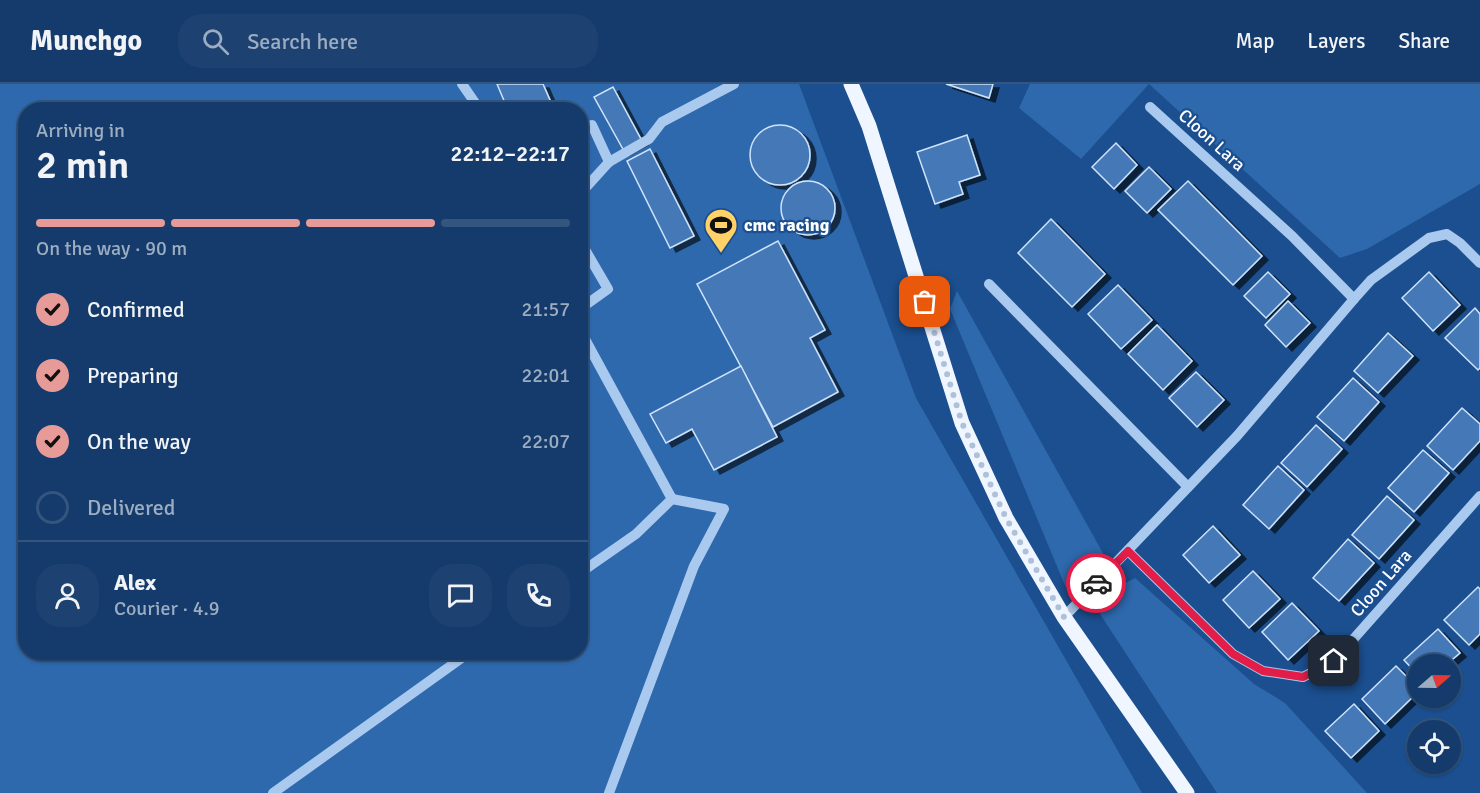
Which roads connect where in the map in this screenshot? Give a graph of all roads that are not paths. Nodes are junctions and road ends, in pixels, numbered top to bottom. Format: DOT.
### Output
graph roads {
  1 [pos="462,84"];
  2 [pos="734,84"];
  3 [pos="851,84"];
  4 [pos="474,102"];
  5 [pos="1150,107"];
  6 [pos="588,126"];
  7 [pos="609,162"];
  8 [pos="588,185"];
  9 [pos="588,255"];
  10 [pos="1480,263"];
  11 [pos="989,284"];
  12 [pos="1354,298"];
  13 [pos="588,304"];
  14 [pos="588,345"];
  15 [pos="1188,487"];
  16 [pos="1480,496"];
  17 [pos="672,499"];
  18 [pos="1128,551"];
  19 [pos="588,567"];
  20 [pos="1064,617"];
  21 [pos="459,660"];
  22 [pos="273,793"];
  23 [pos="609,793"];
  24 [pos="1187,793"];
  1 -- 4 [label="street"];
  2 -- 7 [label="street"];
  3 -- 20 [label="main road"];
  5 -- 12 [label="street, Cloon Lara"];
  6 -- 7 [label="street"];
  7 -- 8 [label="street"];
  9 -- 13 [label="street"];
  10 -- 12 [label="street"];
  11 -- 15 [label="street"];
  12 -- 15 [label="street"];
  14 -- 17 [label="street"];
  15 -- 18 [label="street"];
  16 -- 18 [label="street, Cloon Lara"];
  17 -- 19 [label="street"];
  17 -- 23 [label="street"];
  18 -- 20 [label="street"];
  20 -- 24 [label="main road"];
  21 -- 22 [label="street"];
}
